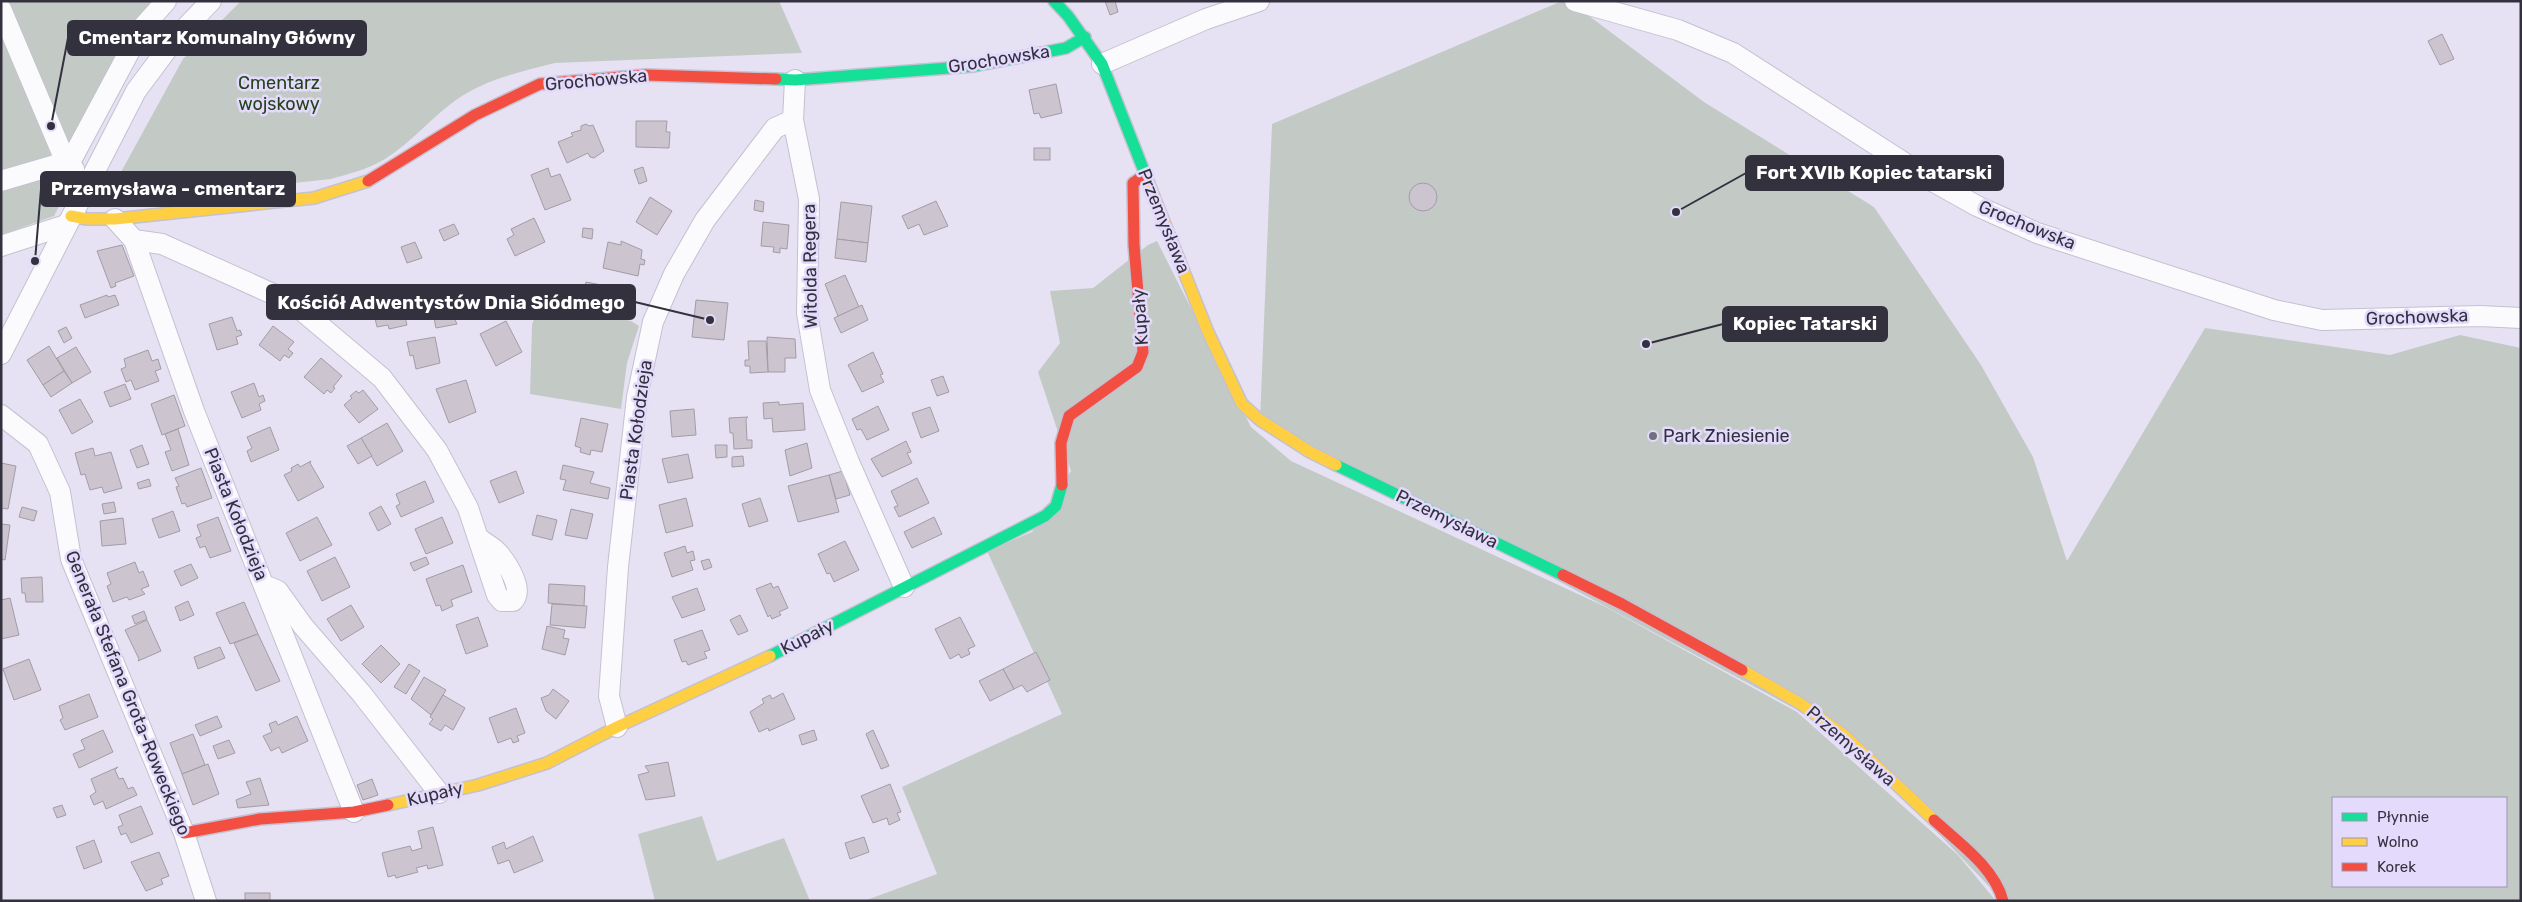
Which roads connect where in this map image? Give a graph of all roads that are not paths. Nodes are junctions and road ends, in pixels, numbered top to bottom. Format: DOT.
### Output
graph roads {
  1 [pos="166,1"];
  2 [pos="211,1"];
  3 [pos="1054,1"];
  4 [pos="1259,1"];
  5 [pos="1575,1"];
  6 [pos="1,9"];
  7 [pos="1085,38"];
  8 [pos="1102,64"];
  9 [pos="795,80"];
  10 [pos="793,120"];
  11 [pos="65,164"];
  12 [pos="1146,174"];
  13 [pos="90,179"];
  14 [pos="1,181"];
  15 [pos="115,219"];
  16 [pos="68,220"];
  17 [pos="134,240"];
  18 [pos="1,246"];
  19 [pos="2521,318"];
  20 [pos="1,354"];
  21 [pos="1,415"];
  22 [pos="478,538"];
  23 [pos="264,584"];
  24 [pos="904,587"];
  25 [pos="617,727"];
  26 [pos="439,793"];
  27 [pos="354,812"];
  28 [pos="184,833"];
  29 [pos="206,901"];
  30 [pos="2003,901"];
  1 -- 11 [label="street"];
  2 -- 13 [label="street"];
  3 -- 7 [label="street, Przemysława"];
  4 -- 8 [label="street"];
  5 -- 19 [label="street, Grochowska"];
  6 -- 11 [label="street"];
  7 -- 8 [label="street, Przemysława"];
  7 -- 9 [label="street, Grochowska"];
  8 -- 12 [label="street, Przemysława"];
  9 -- 10 [label="street, Witolda Regera"];
  9 -- 15 [label="street, Grochowska"];
  10 -- 24 [label="street, Witolda Regera"];
  10 -- 25 [label="street, Piasta Kołodzieja"];
  11 -- 13 [label="street"];
  11 -- 14 [label="street"];
  12 -- 24 [label="street, Kupały"];
  12 -- 30 [label="street, Przemysława"];
  13 -- 16 [label="street"];
  15 -- 16 [label="street, Grochowska"];
  15 -- 17 [label="street, Piasta Kołodzieja"];
  16 -- 18 [label="street"];
  16 -- 20 [label="street"];
  17 -- 22 [label="street"];
  17 -- 23 [label="street, Piasta Kołodzieja"];
  21 -- 28 [label="street, Generała Stefana Grota-Roweckiego"];
  23 -- 26 [label="street"];
  23 -- 27 [label="street, Piasta Kołodzieja"];
  24 -- 25 [label="street, Kupały"];
  25 -- 26 [label="street, Kupały"];
  26 -- 27 [label="street, Kupały"];
  27 -- 28 [label="street, Kupały"];
  28 -- 29 [label="street, Generała Stefana Grota-Roweckiego"];
}
